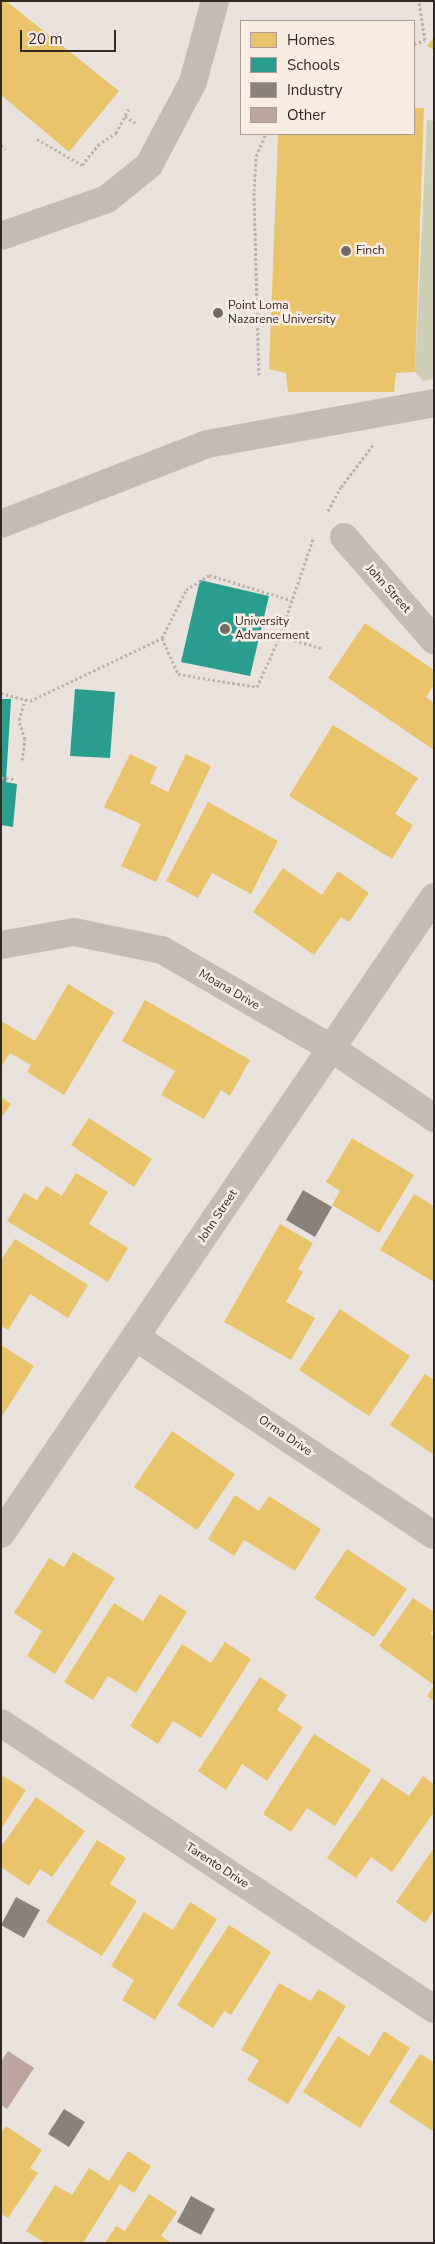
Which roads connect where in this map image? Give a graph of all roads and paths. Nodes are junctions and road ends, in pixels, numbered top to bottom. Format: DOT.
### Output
graph roads {
  1 [pos="215,1"];
  2 [pos="419,1"];
  3 [pos="415,44"];
  4 [pos="129,109"];
  5 [pos="266,135"];
  6 [pos="37,138"];
  7 [pos="1,145"];
  8 [pos="6,149"];
  9 [pos="1,236"];
  10 [pos="259,375"];
  11 [pos="434,403"];
  12 [pos="1,524"];
  13 [pos="344,537"];
  14 [pos="291,600"];
  15 [pos="280,636"];
  16 [pos="162,638"];
  17 [pos="434,640"];
  18 [pos="1,692"];
  19 [pos="25,700"];
  20 [pos="22,760"];
  21 [pos="1,778"];
  22 [pos="16,779"];
  23 [pos="434,898"];
  24 [pos="1,945"];
  25 [pos="331,1048"];
  26 [pos="434,1118"];
  27 [pos="137,1338"];
  28 [pos="1,1534"];
  29 [pos="434,1535"];
  30 [pos="1,1723"];
  31 [pos="434,2009"];
  1 -- 9 [label="street"];
  2 -- 3 [label="path"];
  4 -- 6 [label="path"];
  5 -- 10 [label="path"];
  7 -- 8 [label="path"];
  11 -- 12 [label="street"];
  13 -- 17 [label="street, John Street"];
  14 -- 16 [label="path"];
  15 -- 16 [label="path"];
  16 -- 19 [label="path"];
  18 -- 19 [label="path"];
  19 -- 20 [label="path"];
  21 -- 22 [label="path"];
  23 -- 25 [label="street, John Street"];
  24 -- 25 [label="street, Moana Drive"];
  25 -- 26 [label="street, Moana Drive"];
  25 -- 27 [label="street, John Street"];
  27 -- 28 [label="street, John Street"];
  27 -- 29 [label="street, Orma Drive"];
  30 -- 31 [label="street, Tarento Drive"];
}
